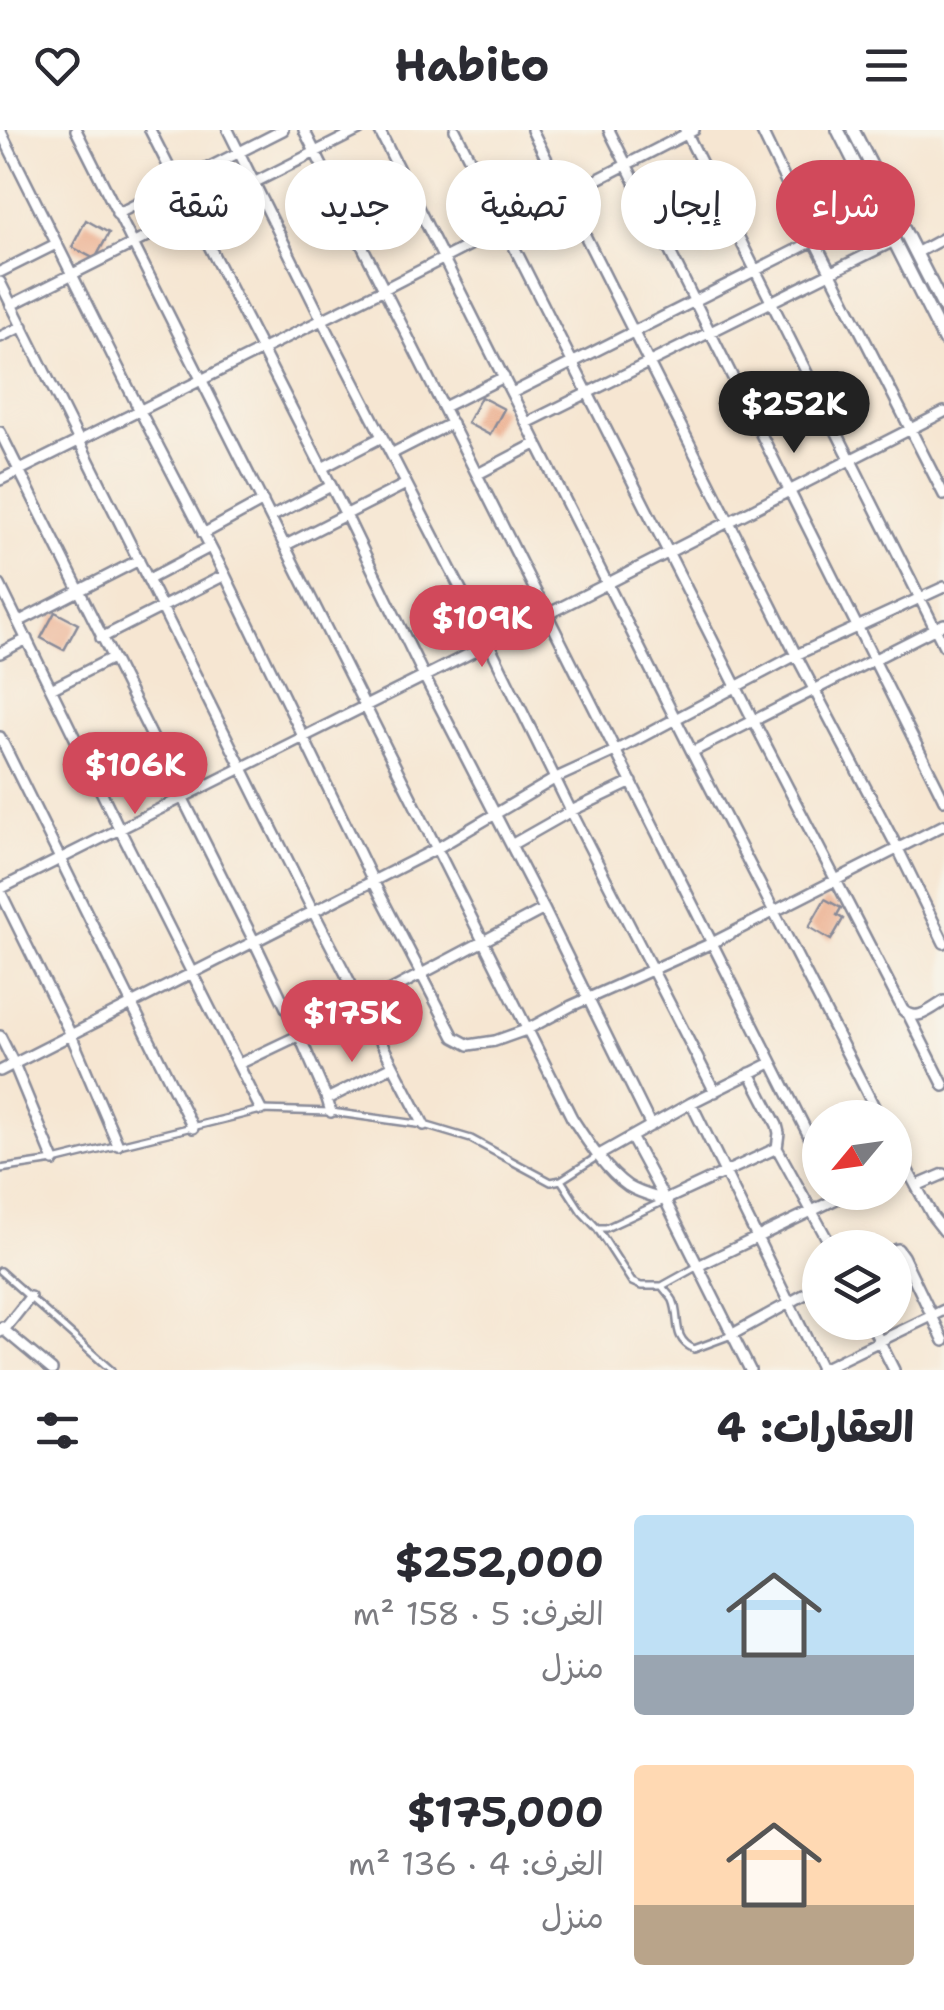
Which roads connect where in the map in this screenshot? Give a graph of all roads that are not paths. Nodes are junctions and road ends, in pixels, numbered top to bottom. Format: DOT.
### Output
graph roads {
  1 [pos="0,130"];
  2 [pos="76,130"];
  3 [pos="150,130"];
  4 [pos="228,130"];
  5 [pos="282,130"];
  6 [pos="304,130"];
  7 [pos="359,130"];
  8 [pos="380,130"];
  9 [pos="456,130"];
  10 [pos="532,130"];
  11 [pos="608,130"];
  12 [pos="761,130"];
  13 [pos="838,130"];
  14 [pos="853,130"];
  15 [pos="688,131"];
  16 [pos="239,152"];
  17 [pos="315,153"];
  18 [pos="165,160"];
  19 [pos="223,160"];
  20 [pos="243,160"];
  21 [pos="471,160"];
  22 [pos="547,160"];
  23 [pos="623,160"];
  24 [pos="637,160"];
  25 [pos="853,160"];
  26 [pos="776,161"];
  27 [pos="265,179"];
  28 [pos="265,204"];
  29 [pos="134,205"];
  30 [pos="117,214"];
  31 [pos="944,238"];
  32 [pos="56,244"];
  33 [pos="132,245"];
  34 [pos="211,250"];
  35 [pos="460,250"];
  36 [pos="516,250"];
  37 [pos="593,250"];
  38 [pos="669,250"];
  39 [pos="798,250"];
  40 [pos="819,250"];
  41 [pos="874,250"];
  42 [pos="899,250"];
  43 [pos="916,253"];
  44 [pos="444,258"];
  45 [pos="755,271"];
  46 [pos="0,272"];
  47 [pos="830,272"];
  48 [pos="72,274"];
  49 [pos="0,282"];
  50 [pos="384,289"];
  51 [pos="695,301"];
  52 [pos="7,302"];
  53 [pos="770,302"];
  54 [pos="944,308"];
  55 [pos="322,320"];
  56 [pos="23,326"];
  57 [pos="710,331"];
  58 [pos="634,332"];
  59 [pos="0,337"];
  60 [pos="944,340"];
  61 [pos="261,350"];
  62 [pos="573,362"];
  63 [pos="649,362"];
  64 [pos="504,377"];
  65 [pos="200,380"];
  66 [pos="588,392"];
  67 [pos="512,393"];
  68 [pos="444,407"];
  69 [pos="140,411"];
  70 [pos="944,412"];
  71 [pos="452,423"];
  72 [pos="526,423"];
  73 [pos="911,430"];
  74 [pos="0,432"];
  75 [pos="382,437"];
  76 [pos="79,441"];
  77 [pos="537,444"];
  78 [pos="391,454"];
  79 [pos="851,460"];
  80 [pos="322,468"];
  81 [pos="20,470"];
  82 [pos="478,474"];
  83 [pos="0,480"];
  84 [pos="406,484"];
  85 [pos="331,486"];
  86 [pos="790,491"];
  87 [pos="944,495"];
  88 [pos="263,501"];
  89 [pos="346,515"];
  90 [pos="271,517"];
  91 [pos="729,522"];
  92 [pos="203,534"];
  93 [pos="286,545"];
  94 [pos="210,547"];
  95 [pos="669,552"];
  96 [pos="140,560"];
  97 [pos="225,576"];
  98 [pos="148,579"];
  99 [pos="607,582"];
  100 [pos="0,585"];
  101 [pos="944,587"];
  102 [pos="78,592"];
  103 [pos="919,598"];
  104 [pos="163,607"];
  105 [pos="546,614"];
  106 [pos="18,622"];
  107 [pos="939,626"];
  108 [pos="856,628"];
  109 [pos="101,638"];
  110 [pos="27,639"];
  111 [pos="489,644"];
  112 [pos="944,646"];
  113 [pos="0,653"];
  114 [pos="796,654"];
  115 [pos="112,658"];
  116 [pos="873,659"];
  117 [pos="424,676"];
  118 [pos="736,685"];
  119 [pos="814,688"];
  120 [pos="51,689"];
  121 [pos="365,706"];
  122 [pos="676,717"];
  123 [pos="753,720"];
  124 [pos="0,737"];
  125 [pos="302,738"];
  126 [pos="615,750"];
  127 [pos="692,752"];
  128 [pos="243,766"];
  129 [pos="556,778"];
  130 [pos="632,782"];
  131 [pos="183,798"];
  132 [pos="944,800"];
  133 [pos="570,811"];
  134 [pos="495,814"];
  135 [pos="944,825"];
  136 [pos="120,830"];
  137 [pos="511,845"];
  138 [pos="436,848"];
  139 [pos="898,849"];
  140 [pos="60,859"];
  141 [pos="837,880"];
  142 [pos="373,881"];
  143 [pos="0,890"];
  144 [pos="544,910"];
  145 [pos="313,911"];
  146 [pos="775,912"];
  147 [pos="254,942"];
  148 [pos="482,942"];
  149 [pos="712,943"];
  150 [pos="944,943"];
  151 [pos="651,970"];
  152 [pos="422,973"];
  153 [pos="192,974"];
  154 [pos="589,998"];
  155 [pos="944,1001"];
  156 [pos="133,1003"];
  157 [pos="363,1005"];
  158 [pos="909,1016"];
  159 [pos="526,1030"];
  160 [pos="71,1035"];
  161 [pos="299,1035"];
  162 [pos="0,1036"];
  163 [pos="771,1063"];
  164 [pos="14,1064"];
  165 [pos="238,1064"];
  166 [pos="393,1066"];
  167 [pos="0,1071"];
  168 [pos="750,1073"];
  169 [pos="944,1086"];
  170 [pos="715,1092"];
  171 [pos="327,1099"];
  172 [pos="871,1100"];
  173 [pos="692,1104"];
  174 [pos="261,1110"];
  175 [pos="330,1112"];
  176 [pos="802,1123"];
  177 [pos="424,1125"];
  178 [pos="651,1126"];
  179 [pos="193,1128"];
  180 [pos="631,1137"];
  181 [pos="118,1145"];
  182 [pos="776,1148"];
  183 [pos="599,1155"];
  184 [pos="54,1161"];
  185 [pos="0,1169"];
  186 [pos="726,1172"];
  187 [pos="944,1174"];
  188 [pos="561,1180"];
  189 [pos="912,1181"];
  190 [pos="916,1186"];
  191 [pos="665,1200"];
  192 [pos="817,1210"];
  193 [pos="814,1212"];
  194 [pos="596,1228"];
  195 [pos="823,1230"];
  196 [pos="944,1231"];
  197 [pos="756,1238"];
  198 [pos="698,1266"];
  199 [pos="0,1271"];
  200 [pos="912,1275"];
  201 [pos="662,1286"];
  202 [pos="802,1296"];
  203 [pos="30,1297"];
  204 [pos="788,1304"];
  205 [pos="944,1310"];
  206 [pos="932,1316"];
  207 [pos="1,1329"];
  208 [pos="731,1336"];
  209 [pos="944,1341"];
  210 [pos="880,1342"];
  211 [pos="47,1368"];
  212 [pos="112,1370"];
  213 [pos="750,1370"];
  214 [pos="821,1370"];
  215 [pos="894,1370"];
  1 -- 32 [label="street"];
  2 -- 30 [label="street"];
  3 -- 18 [label="street"];
  4 -- 16 [label="street"];
  5 -- 16 [label="street"];
  6 -- 17 [label="street"];
  7 -- 17 [label="street"];
  8 -- 44 [label="street"];
  9 -- 21 [label="street"];
  10 -- 22 [label="street"];
  11 -- 23 [label="street"];
  12 -- 26 [label="street"];
  13 -- 25 [label="street"];
  14 -- 43 [label="street"];
  15 -- 24 [label="street"];
  15 -- 45 [label="street"];
  16 -- 19 [label="street"];
  16 -- 20 [label="street"];
  17 -- 27 [label="street"];
  17 -- 50 [label="street"];
  28 -- 55 [label="street"];
  29 -- 30 [label="street"];
  30 -- 33 [label="street"];
  31 -- 43 [label="street"];
  32 -- 46 [label="street"];
  32 -- 48 [label="street"];
  33 -- 48 [label="street"];
  33 -- 65 [label="street"];
  34 -- 61 [label="street"];
  35 -- 44 [label="street"];
  36 -- 62 [label="street"];
  37 -- 58 [label="street"];
  38 -- 51 [label="street"];
  39 -- 45 [label="street"];
  40 -- 47 [label="street"];
  41 -- 47 [label="street"];
  42 -- 60 [label="street"];
  43 -- 54 [label="street"];
  44 -- 50 [label="street"];
  44 -- 64 [label="street"];
  45 -- 51 [label="street"];
  45 -- 53 [label="street"];
  47 -- 53 [label="street"];
  47 -- 73 [label="street"];
  48 -- 52 [label="street"];
  48 -- 69 [label="street"];
  49 -- 52 [label="street"];
  50 -- 55 [label="street"];
  50 -- 68 [label="street"];
  51 -- 57 [label="street"];
  51 -- 58 [label="street"];
  52 -- 56 [label="street"];
  53 -- 57 [label="street"];
  53 -- 79 [label="street"];
  55 -- 61 [label="street"];
  55 -- 75 [label="street"];
  56 -- 59 [label="street"];
  56 -- 76 [label="street"];
  57 -- 63 [label="street"];
  57 -- 86 [label="street"];
  58 -- 62 [label="street"];
  58 -- 63 [label="street"];
  61 -- 65 [label="street"];
  61 -- 80 [label="street"];
  62 -- 66 [label="street"];
  62 -- 67 [label="street"];
  63 -- 66 [label="street"];
  63 -- 91 [label="street"];
  64 -- 67 [label="street"];
  64 -- 68 [label="street"];
  65 -- 69 [label="street"];
  65 -- 88 [label="street"];
  66 -- 72 [label="street"];
  66 -- 95 [label="street"];
  67 -- 72 [label="street"];
  68 -- 71 [label="street"];
  69 -- 76 [label="street"];
  69 -- 92 [label="street"];
  70 -- 73 [label="street"];
  71 -- 78 [label="street"];
  71 -- 82 [label="street"];
  72 -- 77 [label="street"];
  73 -- 79 [label="street"];
  73 -- 87 [label="street"];
  74 -- 81 [label="street"];
  75 -- 78 [label="street"];
  75 -- 80 [label="street"];
  76 -- 81 [label="street"];
  76 -- 96 [label="street"];
  77 -- 82 [label="street"];
  77 -- 99 [label="street"];
  78 -- 84 [label="street"];
  79 -- 86 [label="street"];
  79 -- 103 [label="street"];
  80 -- 85 [label="street"];
  81 -- 83 [label="street"];
  81 -- 102 [label="street"];
  82 -- 105 [label="street"];
  84 -- 89 [label="street"];
  84 -- 111 [label="street"];
  85 -- 89 [label="street"];
  85 -- 90 [label="street"];
  86 -- 91 [label="street"];
  86 -- 108 [label="street"];
  88 -- 90 [label="street"];
  88 -- 92 [label="street"];
  89 -- 93 [label="street"];
  89 -- 117 [label="street"];
  90 -- 93 [label="street"];
  91 -- 95 [label="street"];
  91 -- 114 [label="street"];
  92 -- 94 [label="street"];
  93 -- 121 [label="street"];
  94 -- 97 [label="street"];
  94 -- 98 [label="street"];
  95 -- 99 [label="street"];
  95 -- 118 [label="street"];
  96 -- 98 [label="street"];
  96 -- 102 [label="street"];
  97 -- 104 [label="street"];
  97 -- 125 [label="street"];
  98 -- 104 [label="street"];
  99 -- 105 [label="street"];
  99 -- 122 [label="street"];
  100 -- 106 [label="street"];
  101 -- 103 [label="street"];
  102 -- 106 [label="street"];
  102 -- 109 [label="street"];
  103 -- 107 [label="street"];
  103 -- 108 [label="street"];
  104 -- 109 [label="street"];
  104 -- 128 [label="street"];
  105 -- 111 [label="street"];
  105 -- 126 [label="street"];
  106 -- 110 [label="street"];
  107 -- 112 [label="street"];
  107 -- 116 [label="street"];
  108 -- 114 [label="street"];
  108 -- 116 [label="street"];
  109 -- 115 [label="street"];
  110 -- 113 [label="street"];
  110 -- 120 [label="street"];
  111 -- 117 [label="street"];
  111 -- 129 [label="street"];
  114 -- 118 [label="street"];
  114 -- 119 [label="street"];
  115 -- 120 [label="street"];
  115 -- 131 [label="street"];
  116 -- 119 [label="street"];
  116 -- 132 [label="street"];
  117 -- 121 [label="street"];
  117 -- 134 [label="street"];
  118 -- 122 [label="street"];
  118 -- 123 [label="street"];
  119 -- 123 [label="street"];
  119 -- 139 [label="street"];
  120 -- 136 [label="street"];
  121 -- 125 [label="street"];
  121 -- 138 [label="street"];
  122 -- 126 [label="street"];
  122 -- 127 [label="street"];
  123 -- 127 [label="street"];
  123 -- 141 [label="street"];
  124 -- 140 [label="street"];
  125 -- 128 [label="street"];
  125 -- 142 [label="street"];
  126 -- 129 [label="street"];
  126 -- 130 [label="street"];
  127 -- 146 [label="street"];
  128 -- 131 [label="street"];
  128 -- 145 [label="street"];
  129 -- 133 [label="street"];
  129 -- 134 [label="street"];
  130 -- 133 [label="street"];
  130 -- 149 [label="street"];
  131 -- 136 [label="street"];
  131 -- 147 [label="street"];
  133 -- 137 [label="street"];
  133 -- 151 [label="street"];
  134 -- 137 [label="street"];
  134 -- 138 [label="street"];
  135 -- 139 [label="street"];
  136 -- 140 [label="street"];
  136 -- 153 [label="street"];
  137 -- 144 [label="street"];
  138 -- 142 [label="street"];
  138 -- 148 [label="street"];
  139 -- 141 [label="street"];
  139 -- 150 [label="street"];
  140 -- 143 [label="street"];
  140 -- 156 [label="street"];
  141 -- 146 [label="street"];
  141 -- 158 [label="street"];
  142 -- 145 [label="street"];
  142 -- 152 [label="street"];
  143 -- 160 [label="street"];
  144 -- 148 [label="street"];
  144 -- 154 [label="street"];
  145 -- 147 [label="street"];
  145 -- 157 [label="street"];
  146 -- 149 [label="street"];
  146 -- 172 [label="street"];
  147 -- 153 [label="street"];
  147 -- 161 [label="street"];
  148 -- 152 [label="street"];
  148 -- 159 [label="street"];
  149 -- 151 [label="street"];
  149 -- 163 [label="street"];
  151 -- 154 [label="street"];
  151 -- 170 [label="street"];
  152 -- 157 [label="street"];
  152 -- 159 [label="street"];
  153 -- 156 [label="street"];
  153 -- 165 [label="street"];
  154 -- 159 [label="street"];
  154 -- 178 [label="street"];
  155 -- 158 [label="street"];
  156 -- 160 [label="street"];
  156 -- 179 [label="street"];
  157 -- 161 [label="street"];
  157 -- 166 [label="street"];
  158 -- 169 [label="street"];
  159 -- 183 [label="street"];
  160 -- 164 [label="street"];
  160 -- 181 [label="street"];
  161 -- 165 [label="street"];
  161 -- 171 [label="street"];
  162 -- 164 [label="street"];
  163 -- 168 [label="street"];
  163 -- 176 [label="street"];
  164 -- 167 [label="street"];
  164 -- 184 [label="street"];
  165 -- 174 [label="street"];
  166 -- 171 [label="street"];
  166 -- 177 [label="street"];
  168 -- 170 [label="street"];
  168 -- 182 [label="street"];
  170 -- 173 [label="street"];
  171 -- 175 [label="street"];
  173 -- 178 [label="street"];
  173 -- 186 [label="street"];
  174 -- 175 [label="lane"];
  174 -- 179 [label="lane"];
  175 -- 177 [label="lane"];
  177 -- 188 [label="lane"];
  178 -- 180 [label="street"];
  179 -- 181 [label="lane"];
  180 -- 183 [label="street"];
  180 -- 191 [label="street"];
  181 -- 184 [label="lane"];
  182 -- 186 [label="street"];
  182 -- 193 [label="street"];
  183 -- 188 [label="lane"];
  183 -- 191 [label="street"];
  184 -- 185 [label="lane"];
  186 -- 191 [label="street"];
  186 -- 197 [label="street"];
  187 -- 190 [label="street"];
  188 -- 194 [label="lane"];
  189 -- 190 [label="street"];
  190 -- 196 [label="street"];
  191 -- 194 [label="lane"];
  191 -- 198 [label="street"];
  192 -- 193 [label="street"];
  193 -- 195 [label="street"];
  193 -- 197 [label="street"];
  194 -- 201 [label="lane"];
  197 -- 198 [label="street"];
  197 -- 204 [label="street"];
  198 -- 201 [label="lane"];
  198 -- 208 [label="street"];
  199 -- 203 [label="lane"];
  200 -- 206 [label="street"];
  201 -- 208 [label="lane"];
  202 -- 204 [label="street"];
  203 -- 207 [label="street"];
  203 -- 212 [label="lane"];
  204 -- 208 [label="street"];
  204 -- 214 [label="street"];
  205 -- 206 [label="street"];
  206 -- 209 [label="street"];
  206 -- 210 [label="street"];
  207 -- 211 [label="street"];
  208 -- 213 [label="street"];
  210 -- 214 [label="street"];
  210 -- 215 [label="street"];
}
